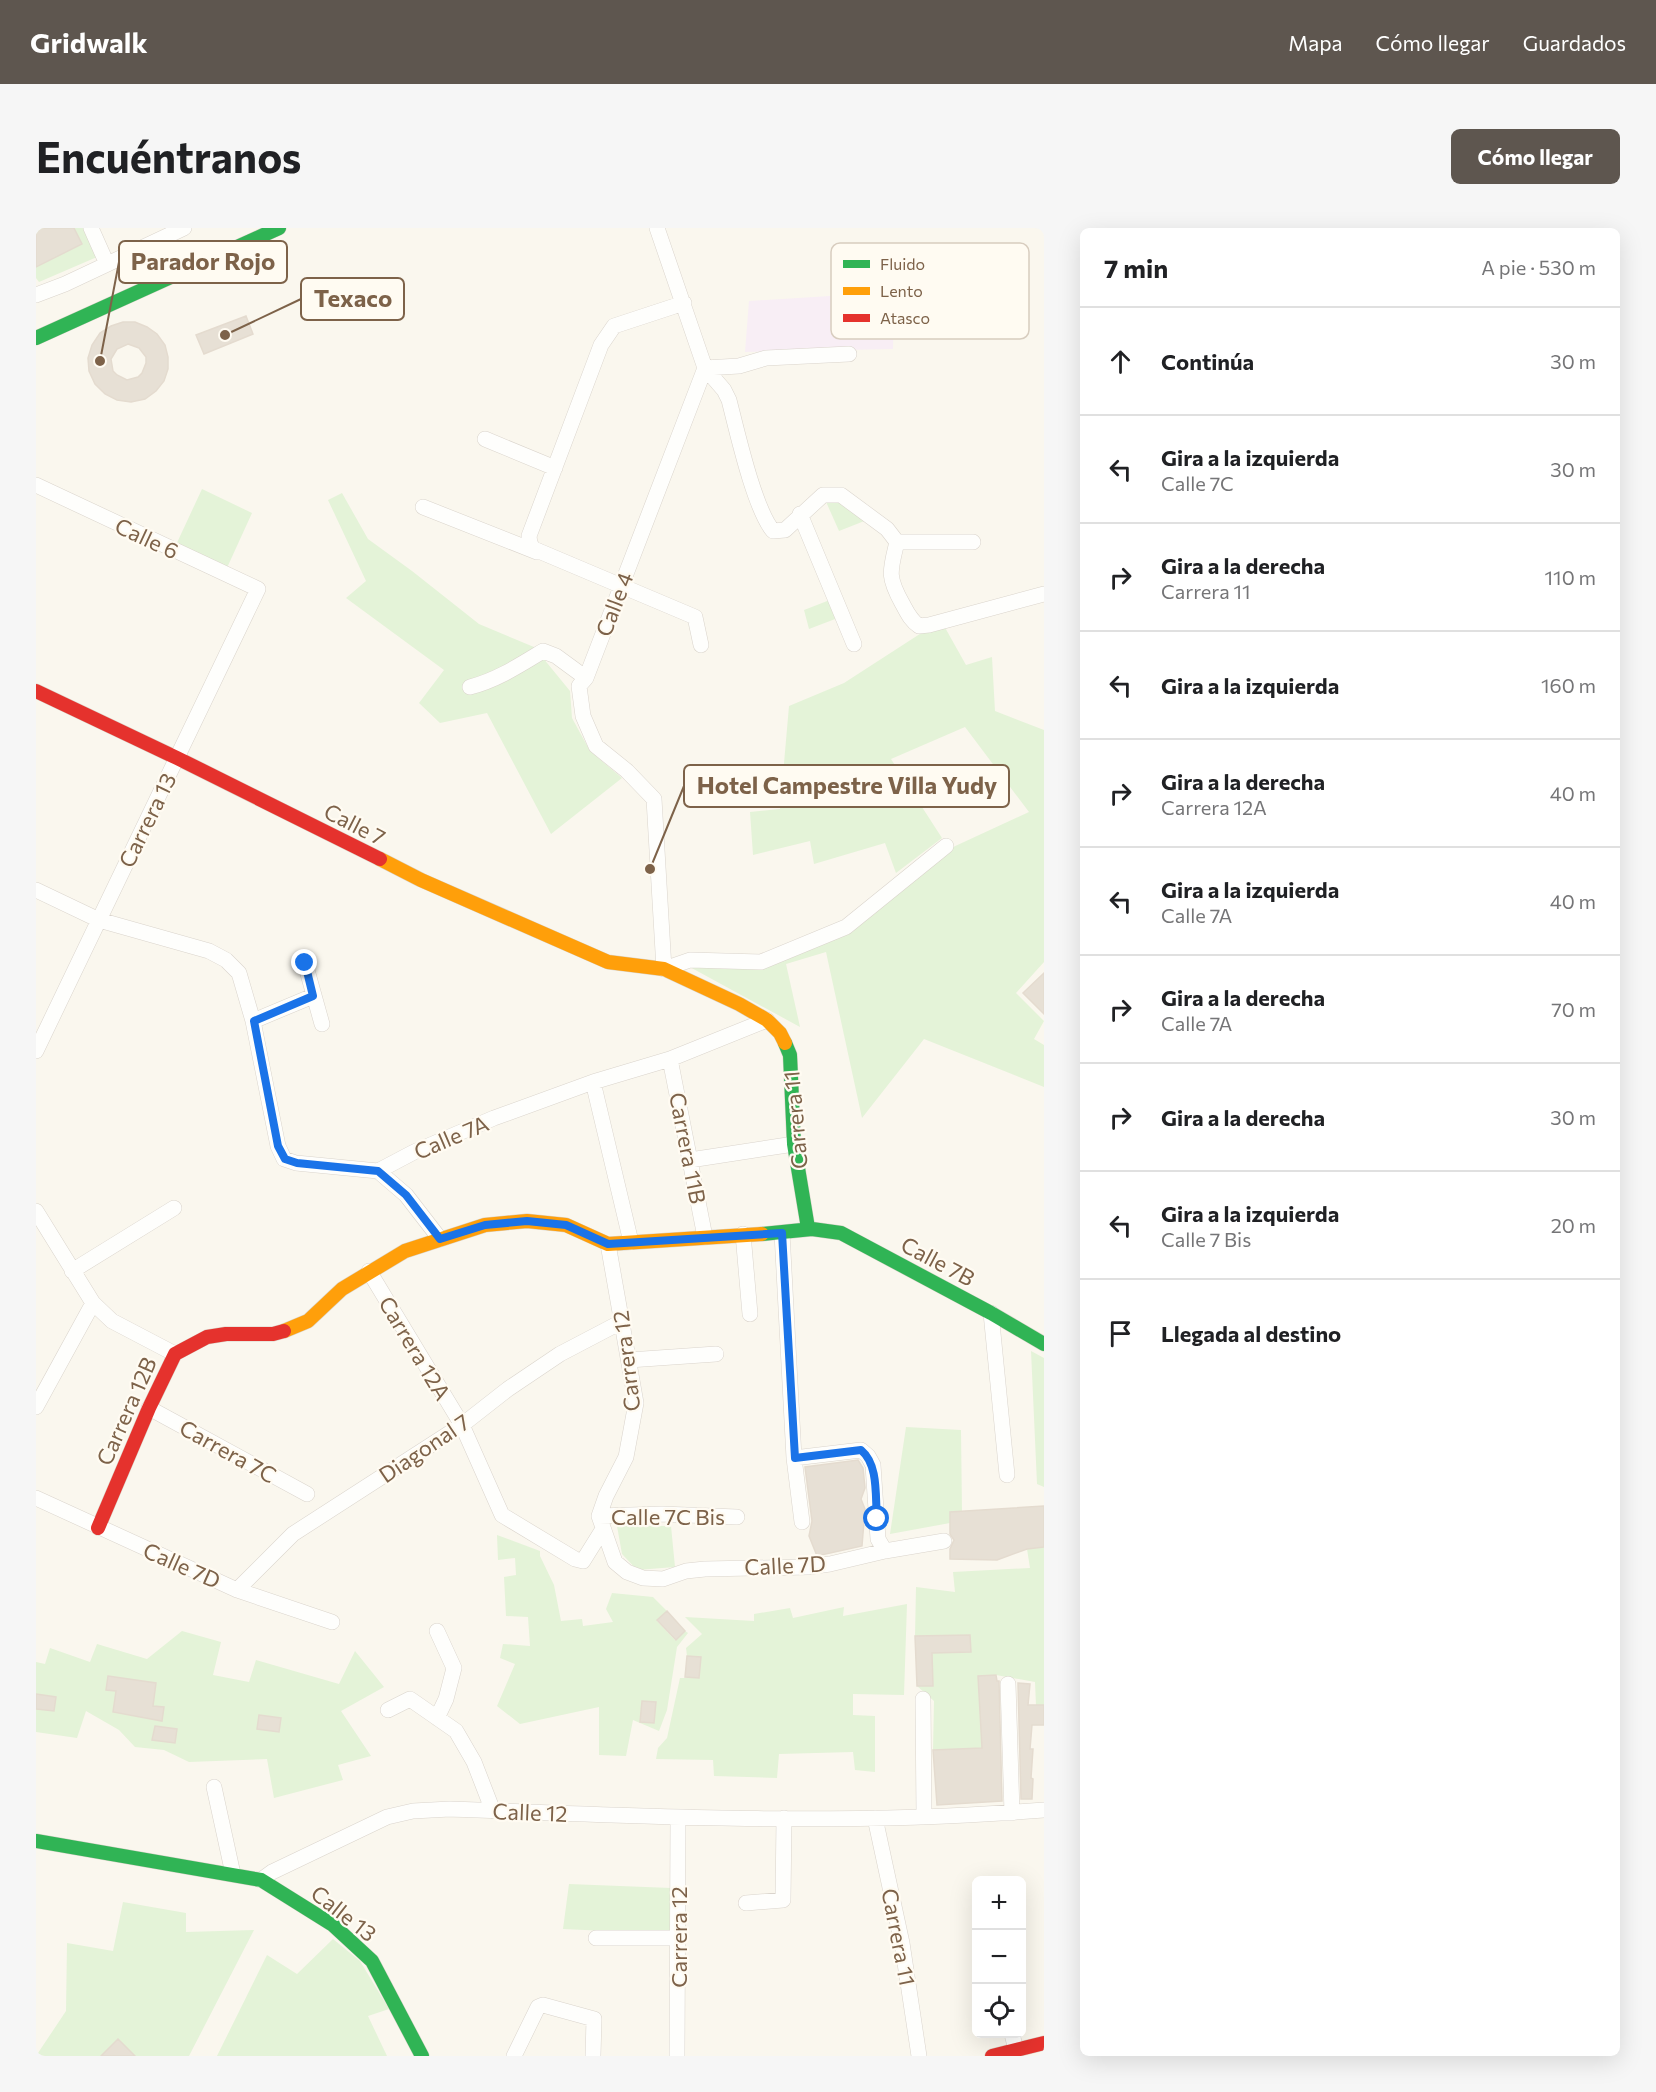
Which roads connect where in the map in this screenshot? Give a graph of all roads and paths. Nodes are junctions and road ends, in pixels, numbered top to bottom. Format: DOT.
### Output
graph roads {
  1 [pos="91,228"];
  2 [pos="184,228"];
  3 [pos="279,228"];
  4 [pos="657,228"];
  5 [pos="107,264"];
  6 [pos="36,295"];
  7 [pos="684,303"];
  8 [pos="36,338"];
  9 [pos="849,354"];
  10 [pos="705,368"];
  11 [pos="485,439"];
  12 [pos="555,468"];
  13 [pos="36,485"];
  14 [pos="423,507"];
  15 [pos="800,514"];
  16 [pos="897,542"];
  17 [pos="974,542"];
  18 [pos="620,586"];
  19 [pos="258,589"];
  20 [pos="1044,594"];
  21 [pos="854,644"];
  22 [pos="701,645"];
  23 [pos="586,678"];
  24 [pos="470,687"];
  25 [pos="36,691"];
  26 [pos="177,758"];
  27 [pos="946,846"];
  28 [pos="36,890"];
  29 [pos="99,920"];
  30 [pos="305,963"];
  31 [pos="664,969"];
  32 [pos="313,996"];
  33 [pos="767,1020"];
  34 [pos="254,1021"];
  35 [pos="322,1024"];
  36 [pos="36,1051"];
  37 [pos="670,1059"];
  38 [pos="593,1082"];
  39 [pos="794,1144"];
  40 [pos="690,1161"];
  41 [pos="378,1171"];
  42 [pos="174,1208"];
  43 [pos="36,1212"];
  44 [pos="808,1228"];
  45 [pos="782,1233"];
  46 [pos="743,1234"];
  47 [pos="705,1237"];
  48 [pos="440,1239"];
  49 [pos="632,1242"];
  50 [pos="608,1244"];
  51 [pos="72,1271"];
  52 [pos="369,1271"];
  53 [pos="93,1303"];
  54 [pos="991,1313"];
  55 [pos="750,1314"];
  56 [pos="623,1321"];
  57 [pos="1044,1344"];
  58 [pos="175,1354"];
  59 [pos="716,1354"];
  60 [pos="629,1360"];
  61 [pos="36,1407"];
  62 [pos="149,1408"];
  63 [pos="462,1425"];
  64 [pos="795,1458"];
  65 [pos="1007,1475"];
  66 [pos="307,1494"];
  67 [pos="36,1498"];
  68 [pos="737,1517"];
  69 [pos="601,1522"];
  70 [pos="802,1522"];
  71 [pos="98,1528"];
  72 [pos="944,1541"];
  73 [pos="885,1551"];
  74 [pos="237,1590"];
  75 [pos="332,1622"];
  76 [pos="436,1631"];
  77 [pos="1008,1684"];
  78 [pos="923,1699"];
  79 [pos="388,1710"];
  80 [pos="437,1718"];
  81 [pos="214,1786"];
  82 [pos="1044,1810"];
  83 [pos="493,1811"];
  84 [pos="1012,1812"];
  85 [pos="924,1816"];
  86 [pos="678,1818"];
  87 [pos="784,1818"];
  88 [pos="875,1818"];
  89 [pos="36,1841"];
  90 [pos="233,1874"];
  91 [pos="261,1880"];
  92 [pos="746,1903"];
  93 [pos="596,1938"];
  94 [pos="678,1938"];
  95 [pos="1013,2038"];
  96 [pos="1044,2043"];
  97 [pos="1016,2050"];
  98 [pos="422,2056"];
  99 [pos="514,2056"];
  100 [pos="593,2056"];
  101 [pos="677,2056"];
  102 [pos="919,2056"];
  103 [pos="992,2056"];
  1 -- 5 [label="street"];
  2 -- 5 [label="street"];
  3 -- 8 [label="street"];
  4 -- 7 [label="street"];
  5 -- 6 [label="street"];
  7 -- 10 [label="street"];
  7 -- 12 [label="street"];
  9 -- 10 [label="street"];
  10 -- 15 [label="street"];
  10 -- 18 [label="street, Calle 4"];
  11 -- 12 [label="street"];
  12 -- 18 [label="street"];
  13 -- 19 [label="street, Calle 6"];
  14 -- 18 [label="street"];
  15 -- 16 [label="street"];
  15 -- 21 [label="street"];
  16 -- 17 [label="street"];
  16 -- 20 [label="street"];
  18 -- 22 [label="street"];
  18 -- 23 [label="street, Calle 4"];
  19 -- 26 [label="street, Carrera 13"];
  23 -- 24 [label="street"];
  23 -- 31 [label="street, Calle 4"];
  25 -- 26 [label="street, Calle 7"];
  26 -- 29 [label="street, Carrera 13"];
  26 -- 31 [label="street, Calle 7"];
  27 -- 31 [label="street"];
  28 -- 29 [label="street"];
  29 -- 34 [label="street"];
  29 -- 36 [label="street, Carrera 13"];
  30 -- 32 [label="street"];
  31 -- 33 [label="street, Calle 7"];
  32 -- 34 [label="street"];
  32 -- 35 [label="street"];
  33 -- 37 [label="street, Calle 7A"];
  33 -- 39 [label="street, Carrera 11"];
  34 -- 41 [label="street"];
  37 -- 38 [label="street, Calle 7A"];
  37 -- 40 [label="street, Carrera 11B"];
  38 -- 41 [label="street, Calle 7A"];
  38 -- 49 [label="street"];
  39 -- 40 [label="street"];
  39 -- 44 [label="street, Carrera 11"];
  40 -- 47 [label="street, Carrera 11B"];
  41 -- 48 [label="street"];
  42 -- 51 [label="street"];
  43 -- 51 [label="street"];
  44 -- 45 [label="street, Calle 7B"];
  44 -- 54 [label="street, Calle 7B"];
  45 -- 46 [label="street, Calle 7B"];
  45 -- 64 [label="street"];
  46 -- 47 [label="street, Calle 7B"];
  46 -- 55 [label="street"];
  47 -- 49 [label="street, Calle 7B"];
  48 -- 50 [label="street, Carrera 12B"];
  48 -- 52 [label="street, Carrera 12B"];
  49 -- 50 [label="street, Calle 7B"];
  50 -- 56 [label="street, Carrera 12"];
  51 -- 53 [label="street"];
  52 -- 58 [label="street, Carrera 12B"];
  52 -- 63 [label="street, Carrera 12A"];
  53 -- 58 [label="street"];
  53 -- 61 [label="street"];
  54 -- 57 [label="street, Calle 7B"];
  54 -- 65 [label="street"];
  56 -- 60 [label="street, Carrera 12"];
  56 -- 63 [label="street, Diagonal 7"];
  58 -- 62 [label="street, Carrera 12B"];
  59 -- 60 [label="street"];
  60 -- 69 [label="street, Carrera 12"];
  62 -- 66 [label="street, Carrera 7C"];
  62 -- 71 [label="street, Carrera 12B"];
  63 -- 69 [label="street, Carrera 12"];
  63 -- 74 [label="street, Diagonal 7"];
  64 -- 70 [label="street"];
  64 -- 73 [label="street"];
  67 -- 71 [label="street, Calle 7D"];
  68 -- 69 [label="street, Calle 7C Bis"];
  69 -- 73 [label="street, Calle 7D"];
  71 -- 74 [label="street, Calle 7D"];
  72 -- 73 [label="street, Calle 7D"];
  74 -- 75 [label="street, Calle 7D"];
  76 -- 80 [label="street"];
  77 -- 84 [label="street"];
  78 -- 85 [label="street"];
  79 -- 80 [label="street"];
  80 -- 83 [label="street"];
  81 -- 90 [label="street"];
  82 -- 84 [label="street, Calle 12"];
  83 -- 86 [label="street, Calle 12"];
  83 -- 91 [label="street, Calle 12"];
  84 -- 85 [label="street, Calle 12"];
  85 -- 88 [label="street, Calle 12"];
  86 -- 87 [label="street, Calle 12"];
  86 -- 94 [label="street, Carrera 12"];
  87 -- 88 [label="street, Calle 12"];
  87 -- 92 [label="street"];
  88 -- 102 [label="street, Carrera 11"];
  89 -- 90 [label="street"];
  90 -- 91 [label="street"];
  91 -- 98 [label="street, Calle 13"];
  93 -- 94 [label="street"];
  94 -- 101 [label="street, Carrera 12"];
  95 -- 97 [label="street"];
  96 -- 97 [label="street"];
  97 -- 103 [label="street"];
  99 -- 100 [label="street"];
}
